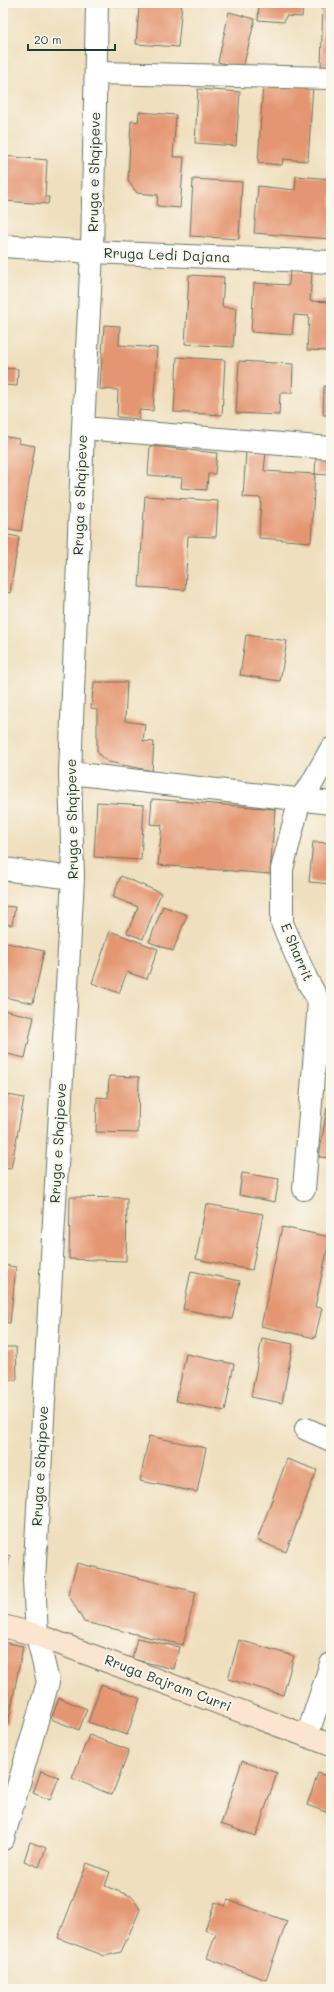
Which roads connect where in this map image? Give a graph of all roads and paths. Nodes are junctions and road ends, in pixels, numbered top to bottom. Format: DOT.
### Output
graph roads {
  1 [pos="97,3"];
  2 [pos="96,73"];
  3 [pos="331,78"];
  4 [pos="3,246"];
  5 [pos="92,252"];
  6 [pos="331,262"];
  7 [pos="83,428"];
  8 [pos="331,448"];
  9 [pos="331,749"];
  10 [pos="70,773"];
  11 [pos="300,799"];
  12 [pos="331,803"];
  13 [pos="3,869"];
  14 [pos="73,878"];
  15 [pos="304,1189"];
  16 [pos="306,1430"];
  17 [pos="331,1440"];
  18 [pos="3,1626"];
  19 [pos="37,1635"];
  20 [pos="331,1664"];
  21 [pos="308,1736"];
  22 [pos="331,1745"];
  23 [pos="3,1839"];
  1 -- 2 [label="street, Rruga e Shqipeve"];
  2 -- 3 [label="street"];
  2 -- 5 [label="street, Rruga e Shqipeve"];
  4 -- 5 [label="street, Rruga Ledi Dajana"];
  5 -- 6 [label="street, Rruga Ledi Dajana"];
  5 -- 7 [label="street, Rruga e Shqipeve"];
  7 -- 8 [label="street"];
  7 -- 10 [label="street, Rruga e Shqipeve"];
  9 -- 11 [label="street, E Sharrit"];
  10 -- 11 [label="street"];
  10 -- 14 [label="street, Rruga e Shqipeve"];
  11 -- 12 [label="street"];
  11 -- 15 [label="street, E Sharrit"];
  13 -- 14 [label="street"];
  14 -- 19 [label="street, Rruga e Shqipeve"];
  16 -- 17 [label="street"];
  18 -- 19 [label="main road, Rruga Bajram Curri"];
  19 -- 21 [label="main road, Rruga Bajram Curri"];
  19 -- 23 [label="street, Rruga e Shqipeve"];
  20 -- 21 [label="street"];
  21 -- 22 [label="main road, Rruga Bajram Curri"];
}
